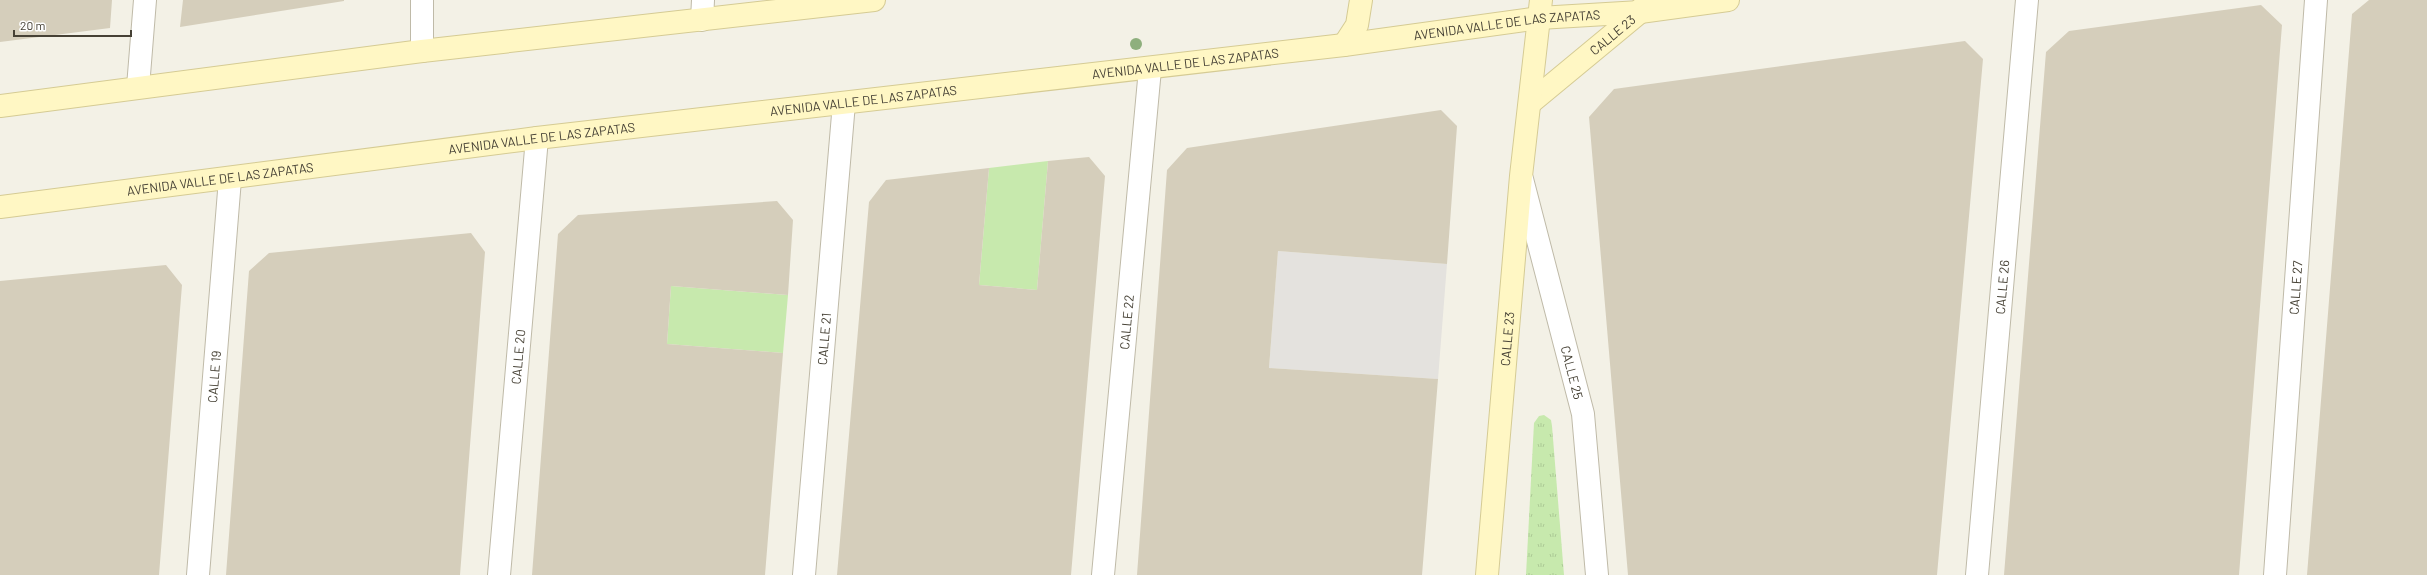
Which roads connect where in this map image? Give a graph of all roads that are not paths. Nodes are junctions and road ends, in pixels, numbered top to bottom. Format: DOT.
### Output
graph roads {
  1 [pos="145,0"];
  2 [pos="422,0"];
  3 [pos="874,0"];
  4 [pos="1361,0"];
  5 [pos="1728,0"];
  6 [pos="2027,0"];
  7 [pos="2316,0"];
  8 [pos="1642,6"];
  9 [pos="1540,9"];
  10 [pos="702,10"];
  11 [pos="1344,45"];
  12 [pos="422,51"];
  13 [pos="1150,69"];
  14 [pos="138,87"];
  15 [pos="844,103"];
  16 [pos="1530,104"];
  17 [pos="0,106"];
  18 [pos="537,138"];
  19 [pos="1521,176"];
  20 [pos="230,179"];
  21 [pos="0,207"];
  22 [pos="198,575"];
  23 [pos="500,575"];
  24 [pos="804,575"];
  25 [pos="1103,575"];
  26 [pos="1487,575"];
  27 [pos="1597,575"];
  28 [pos="1977,575"];
  29 [pos="2274,575"];
  1 -- 14 [label="street"];
  2 -- 12 [label="street"];
  3 -- 10 [label="main road"];
  4 -- 11 [label="main road"];
  5 -- 8 [label="main road, AVENIDA VALLE DE LAS ZAPATAS"];
  6 -- 28 [label="street, CALLE 26"];
  7 -- 29 [label="street, CALLE 27"];
  8 -- 9 [label="main road, AVENIDA VALLE DE LAS ZAPATAS"];
  8 -- 16 [label="main road, CALLE 23"];
  9 -- 11 [label="main road, AVENIDA VALLE DE LAS ZAPATAS"];
  9 -- 16 [label="main road, CALLE 23"];
  10 -- 12 [label="main road"];
  11 -- 13 [label="main road, AVENIDA VALLE DE LAS ZAPATAS"];
  12 -- 14 [label="main road"];
  13 -- 15 [label="main road, AVENIDA VALLE DE LAS ZAPATAS"];
  13 -- 25 [label="street, CALLE 22"];
  14 -- 17 [label="main road"];
  15 -- 18 [label="main road, AVENIDA VALLE DE LAS ZAPATAS"];
  15 -- 24 [label="street, CALLE 21"];
  16 -- 19 [label="main road, CALLE 23"];
  18 -- 20 [label="main road, AVENIDA VALLE DE LAS ZAPATAS"];
  18 -- 23 [label="street, CALLE 20"];
  19 -- 26 [label="main road, CALLE 23"];
  19 -- 27 [label="street, CALLE 25"];
  20 -- 21 [label="main road, AVENIDA VALLE DE LAS ZAPATAS"];
  20 -- 22 [label="street, CALLE 19"];
}
